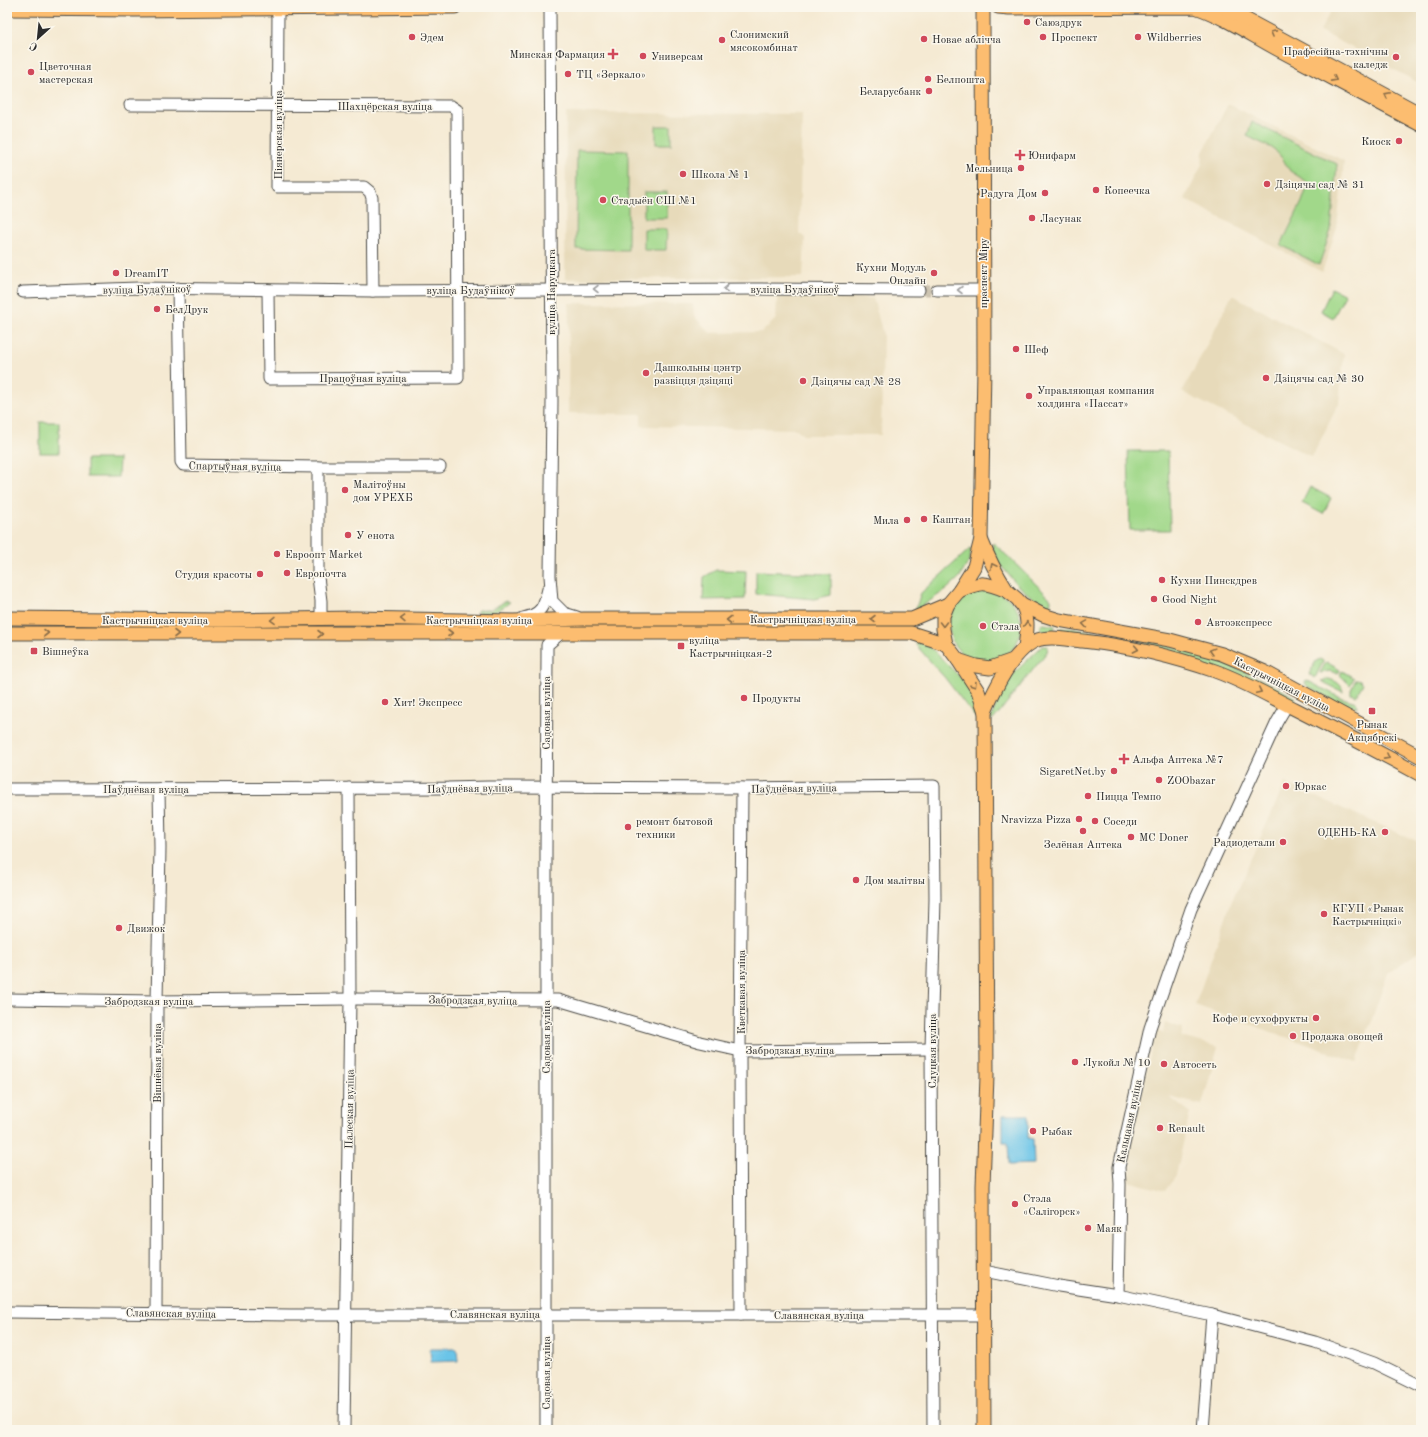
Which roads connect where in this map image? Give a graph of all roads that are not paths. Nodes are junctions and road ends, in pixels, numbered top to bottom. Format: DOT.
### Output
graph roads {
  1 [pos="455,7"];
  2 [pos="550,7"];
  3 [pos="983,7"];
  4 [pos="998,7"];
  5 [pos="1223,7"];
  6 [pos="1158,8"];
  7 [pos="7,9"];
  8 [pos="278,9"];
  9 [pos="130,105"];
  10 [pos="278,106"];
  11 [pos="1421,114"];
  12 [pos="1421,126"];
  13 [pos="178,288"];
  14 [pos="268,290"];
  15 [pos="458,290"];
  16 [pos="551,290"];
  17 [pos="919,290"];
  18 [pos="937,290"];
  19 [pos="983,290"];
  20 [pos="373,291"];
  21 [pos="23,292"];
  22 [pos="318,467"];
  23 [pos="440,467"];
  24 [pos="981,539"];
  25 [pos="550,576"];
  26 [pos="959,591"];
  27 [pos="1007,591"];
  28 [pos="1020,603"];
  29 [pos="948,604"];
  30 [pos="7,618"];
  31 [pos="320,619"];
  32 [pos="584,619"];
  33 [pos="513,621"];
  34 [pos="7,633"];
  35 [pos="532,633"];
  36 [pos="561,633"];
  37 [pos="946,644"];
  38 [pos="548,645"];
  39 [pos="1026,647"];
  40 [pos="958,660"];
  41 [pos="1013,660"];
  42 [pos="1287,705"];
  43 [pos="985,712"];
  44 [pos="1421,757"];
  45 [pos="1421,775"];
  46 [pos="934,786"];
  47 [pos="546,787"];
  48 [pos="349,788"];
  49 [pos="742,788"];
  50 [pos="7,789"];
  51 [pos="159,789"];
  52 [pos="7,999"];
  53 [pos="350,999"];
  54 [pos="158,1001"];
  55 [pos="546,1001"];
  56 [pos="1150,1028"];
  57 [pos="931,1049"];
  58 [pos="740,1050"];
  59 [pos="984,1271"];
  60 [pos="1118,1295"];
  61 [pos="7,1312"];
  62 [pos="156,1313"];
  63 [pos="346,1314"];
  64 [pos="546,1314"];
  65 [pos="741,1315"];
  66 [pos="933,1315"];
  67 [pos="983,1315"];
  68 [pos="1212,1315"];
  69 [pos="1421,1386"];
  70 [pos="344,1430"];
  71 [pos="546,1430"];
  72 [pos="933,1430"];
  73 [pos="984,1430"];
  74 [pos="1203,1430"];
  1 -- 8 [label="main road"];
  2 -- 16 [label="street, вуліца Наруцкага"];
  3 -- 19 [label="main road, праспект Міру"];
  4 -- 6 [label="main road"];
  11 -- 5 [label="main road, one-way"];
  6 -- 12 [label="main road, one-way"];
  7 -- 8 [label="main road"];
  8 -- 10 [label="street, Піянерская вуліца"];
  9 -- 10 [label="street, Шахцёрская вуліца"];
  10 -- 15 [label="street, Шахцёрская вуліца"];
  10 -- 20 [label="street, Піянерская вуліца"];
  13 -- 14 [label="street, вуліца Будаўнікоў"];
  13 -- 21 [label="street, вуліца Будаўнікоў"];
  13 -- 22 [label="street, Спартыўная вуліца"];
  14 -- 15 [label="street, Працоўная вуліца"];
  14 -- 20 [label="street, вуліца Будаўнікоў"];
  15 -- 16 [label="street, вуліца Будаўнікоў"];
  15 -- 20 [label="street, вуліца Будаўнікоў"];
  17 -- 16 [label="street, вуліца Будаўнікоў, one-way"];
  16 -- 25 [label="street, вуліца Наруцкага"];
  19 -- 18 [label="street, one-way"];
  19 -- 24 [label="main road, праспект Міру"];
  22 -- 23 [label="street, Спартыўная вуліца"];
  22 -- 31 [label="street"];
  24 -- 26 [label="main road"];
  27 -- 24 [label="main road, one-way"];
  25 -- 32 [label="street"];
  25 -- 33 [label="street"];
  26 -- 27 [label="main road"];
  26 -- 29 [label="main road"];
  27 -- 28 [label="main road"];
  39 -- 28 [label="main road, one-way"];
  44 -- 28 [label="main road, Кастрычніцкая вуліца, one-way"];
  29 -- 32 [label="main road, Кастрычніцкая вуліца, one-way"];
  29 -- 37 [label="main road, one-way"];
  31 -- 30 [label="main road, Кастрычніцкая вуліца, one-way"];
  33 -- 31 [label="main road, Кастрычніцкая вуліца, one-way"];
  32 -- 33 [label="main road, Кастрычніцкая вуліца"];
  34 -- 35 [label="main road, Кастрычніцкая вуліца, one-way"];
  35 -- 36 [label="main road, Кастрычніцкая вуліца"];
  35 -- 38 [label="street"];
  36 -- 37 [label="main road, Кастрычніцкая вуліца"];
  36 -- 38 [label="street"];
  37 -- 40 [label="main road"];
  38 -- 47 [label="street, Садовая вуліца"];
  39 -- 41 [label="main road"];
  39 -- 42 [label="main road, Кастрычніцкая вуліца, one-way"];
  40 -- 41 [label="main road"];
  40 -- 43 [label="main road, one-way"];
  41 -- 43 [label="main road"];
  42 -- 45 [label="main road, Кастрычніцкая вуліца, one-way"];
  42 -- 56 [label="street, Кастрычніцкая вуліца"];
  43 -- 59 [label="main road"];
  46 -- 49 [label="street, Паўднёвая вуліца"];
  46 -- 57 [label="street, Слуцкая вуліца"];
  47 -- 48 [label="street, Паўднёвая вуліца"];
  47 -- 49 [label="street, Паўднёвая вуліца"];
  47 -- 55 [label="street, Садовая вуліца"];
  48 -- 51 [label="street, Паўднёвая вуліца"];
  48 -- 53 [label="street, Палеская вуліца"];
  49 -- 58 [label="street, Кветкавая вуліца"];
  50 -- 51 [label="street, Паўднёвая вуліца"];
  51 -- 54 [label="street, Вішнёвая вуліца"];
  52 -- 54 [label="street, Забродзкая вуліца"];
  53 -- 54 [label="street, Забродзкая вуліца"];
  53 -- 55 [label="street, Забродзкая вуліца"];
  53 -- 63 [label="street, Палеская вуліца"];
  54 -- 62 [label="street, Вішнёвая вуліца"];
  55 -- 58 [label="street, Забродзкая вуліца"];
  55 -- 64 [label="street, Садовая вуліца"];
  56 -- 60 [label="street, Кальцавая вуліца"];
  57 -- 58 [label="street, Забродзкая вуліца"];
  57 -- 66 [label="street, Слуцкая вуліца"];
  58 -- 65 [label="street, Кветкавая вуліца"];
  59 -- 60 [label="street"];
  59 -- 67 [label="main road"];
  60 -- 68 [label="street"];
  61 -- 62 [label="street, Славянская вуліца"];
  62 -- 63 [label="street, Славянская вуліца"];
  63 -- 64 [label="street, Славянская вуліца"];
  63 -- 70 [label="street, Палеская вуліца"];
  64 -- 65 [label="street, Славянская вуліца"];
  64 -- 71 [label="street, Садовая вуліца"];
  65 -- 66 [label="street, Славянская вуліца"];
  66 -- 67 [label="street, Славянская вуліца"];
  66 -- 72 [label="street, Слуцкая вуліца"];
  67 -- 73 [label="main road"];
  68 -- 69 [label="street"];
  68 -- 74 [label="street"];
}
